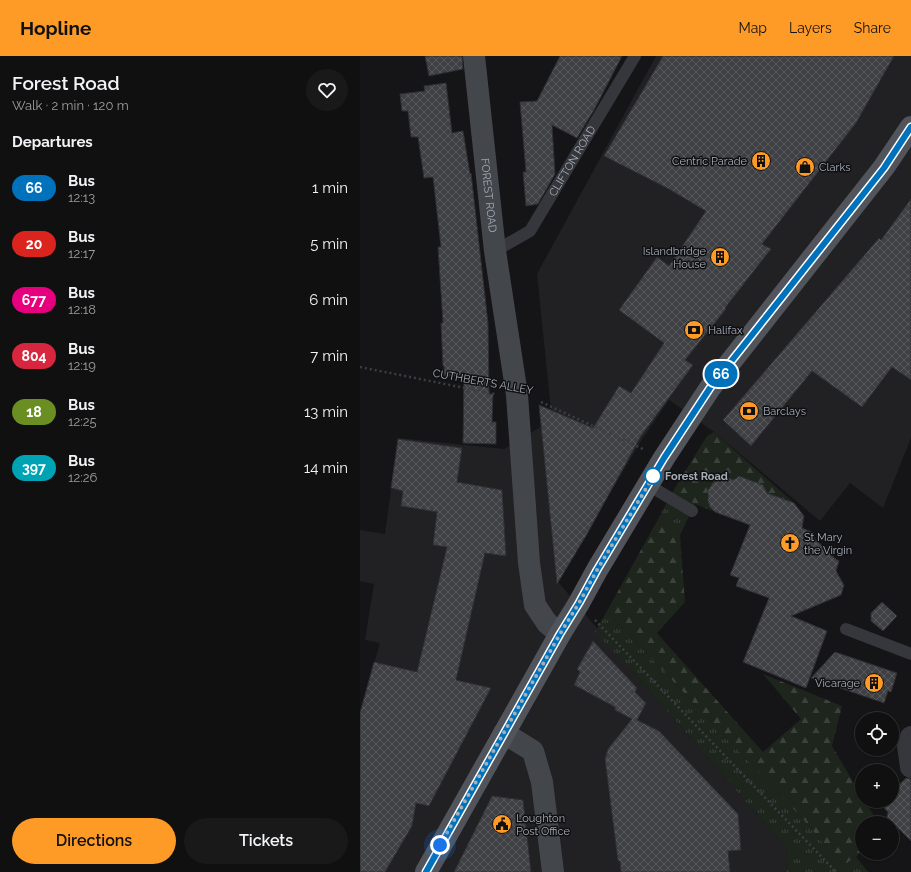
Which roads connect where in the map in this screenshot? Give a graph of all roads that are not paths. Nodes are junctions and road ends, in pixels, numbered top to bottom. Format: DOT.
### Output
graph roads {
  1 [pos="474,56"];
  2 [pos="635,56"];
  3 [pos="911,127"];
  4 [pos="495,251"];
  5 [pos="648,485"];
  6 [pos="692,511"];
  7 [pos="846,629"];
  8 [pos="560,634"];
  9 [pos="911,654"];
  10 [pos="504,733"];
  11 [pos="911,737"];
  12 [pos="911,767"];
  13 [pos="426,872"];
  14 [pos="553,872"];
  1 -- 4 [label="street, FOREST ROAD"];
  2 -- 4 [label="lane, CLIFTON ROAD"];
  3 -- 5 [label="main road"];
  4 -- 8 [label="street, FOREST ROAD"];
  5 -- 6 [label="lane"];
  5 -- 8 [label="main road"];
  7 -- 9 [label="lane"];
  8 -- 10 [label="main road"];
  10 -- 13 [label="main road"];
  10 -- 14 [label="street"];
  11 -- 12 [label="street"];
}
